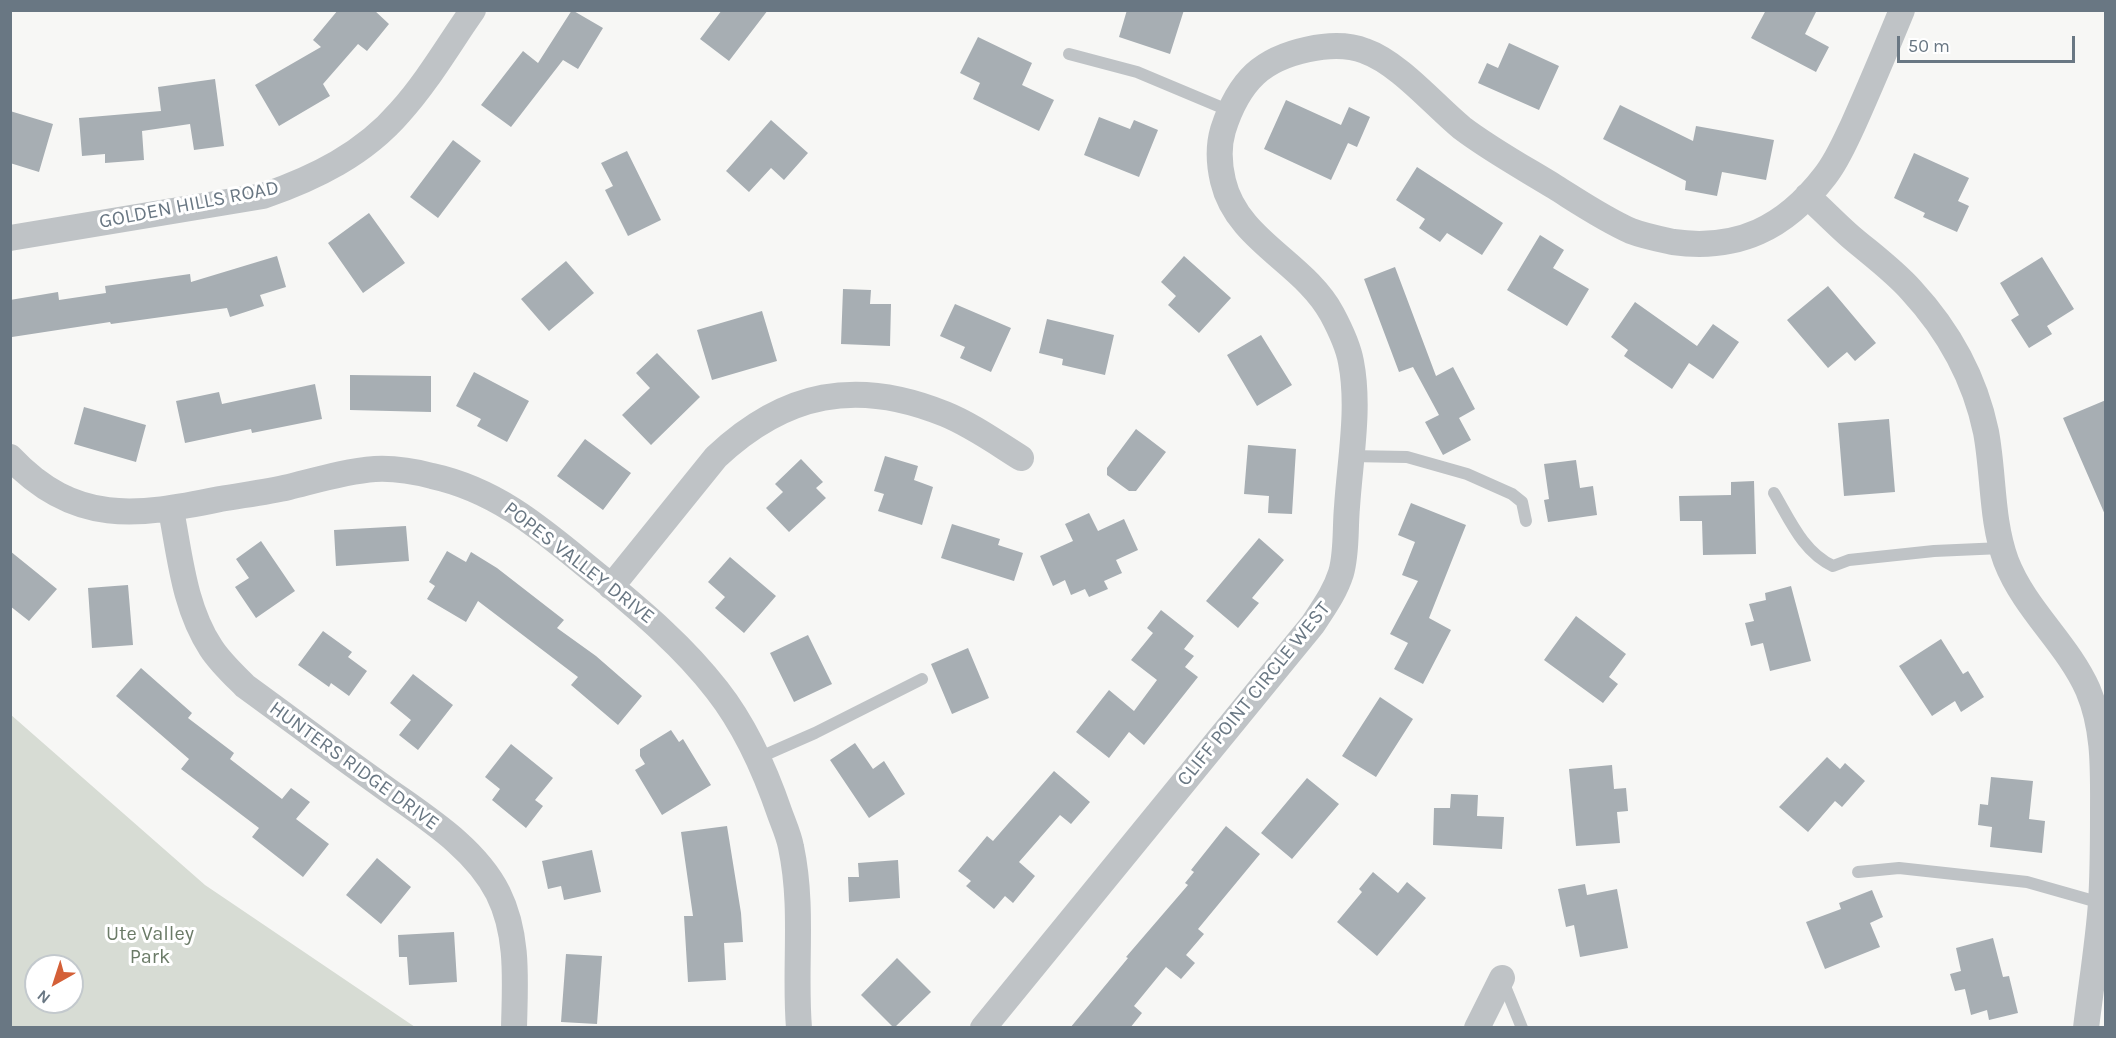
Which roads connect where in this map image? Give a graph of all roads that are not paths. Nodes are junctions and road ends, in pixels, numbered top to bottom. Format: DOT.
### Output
graph roads {
  1 [pos="473,10"];
  2 [pos="1902,10"];
  3 [pos="1070,54"];
  4 [pos="1230,111"];
  5 [pos="1808,196"];
  6 [pos="10,238"];
  7 [pos="1350,456"];
  8 [pos="10,457"];
  9 [pos="1021,458"];
  10 [pos="1774,493"];
  11 [pos="171,510"];
  12 [pos="1526,521"];
  13 [pos="2002,548"];
  14 [pos="611,587"];
  15 [pos="922,678"];
  16 [pos="2101,714"];
  17 [pos="758,758"];
  18 [pos="1858,872"];
  19 [pos="2101,903"];
  20 [pos="1502,978"];
  21 [pos="514,1028"];
  22 [pos="799,1028"];
  23 [pos="983,1028"];
  24 [pos="1477,1028"];
  25 [pos="1522,1028"];
  26 [pos="2086,1028"];
  1 -- 6 [label="street, GOLDEN HILLS ROAD"];
  2 -- 5 [label="street, CLIFF POINT CIRCLE WEST"];
  3 -- 4 [label="lane"];
  4 -- 5 [label="street, CLIFF POINT CIRCLE WEST"];
  4 -- 7 [label="street, CLIFF POINT CIRCLE WEST"];
  5 -- 13 [label="street"];
  7 -- 12 [label="lane"];
  7 -- 23 [label="street, CLIFF POINT CIRCLE WEST"];
  8 -- 11 [label="street, POPES VALLEY DRIVE"];
  9 -- 14 [label="street"];
  10 -- 13 [label="lane"];
  11 -- 14 [label="street, POPES VALLEY DRIVE"];
  11 -- 21 [label="street, HUNTERS RIDGE DRIVE"];
  13 -- 16 [label="street"];
  14 -- 17 [label="street, POPES VALLEY DRIVE"];
  15 -- 17 [label="lane"];
  16 -- 19 [label="street"];
  17 -- 22 [label="street, POPES VALLEY DRIVE"];
  18 -- 19 [label="lane"];
  19 -- 26 [label="street"];
  20 -- 24 [label="street"];
  20 -- 25 [label="lane"];
}
